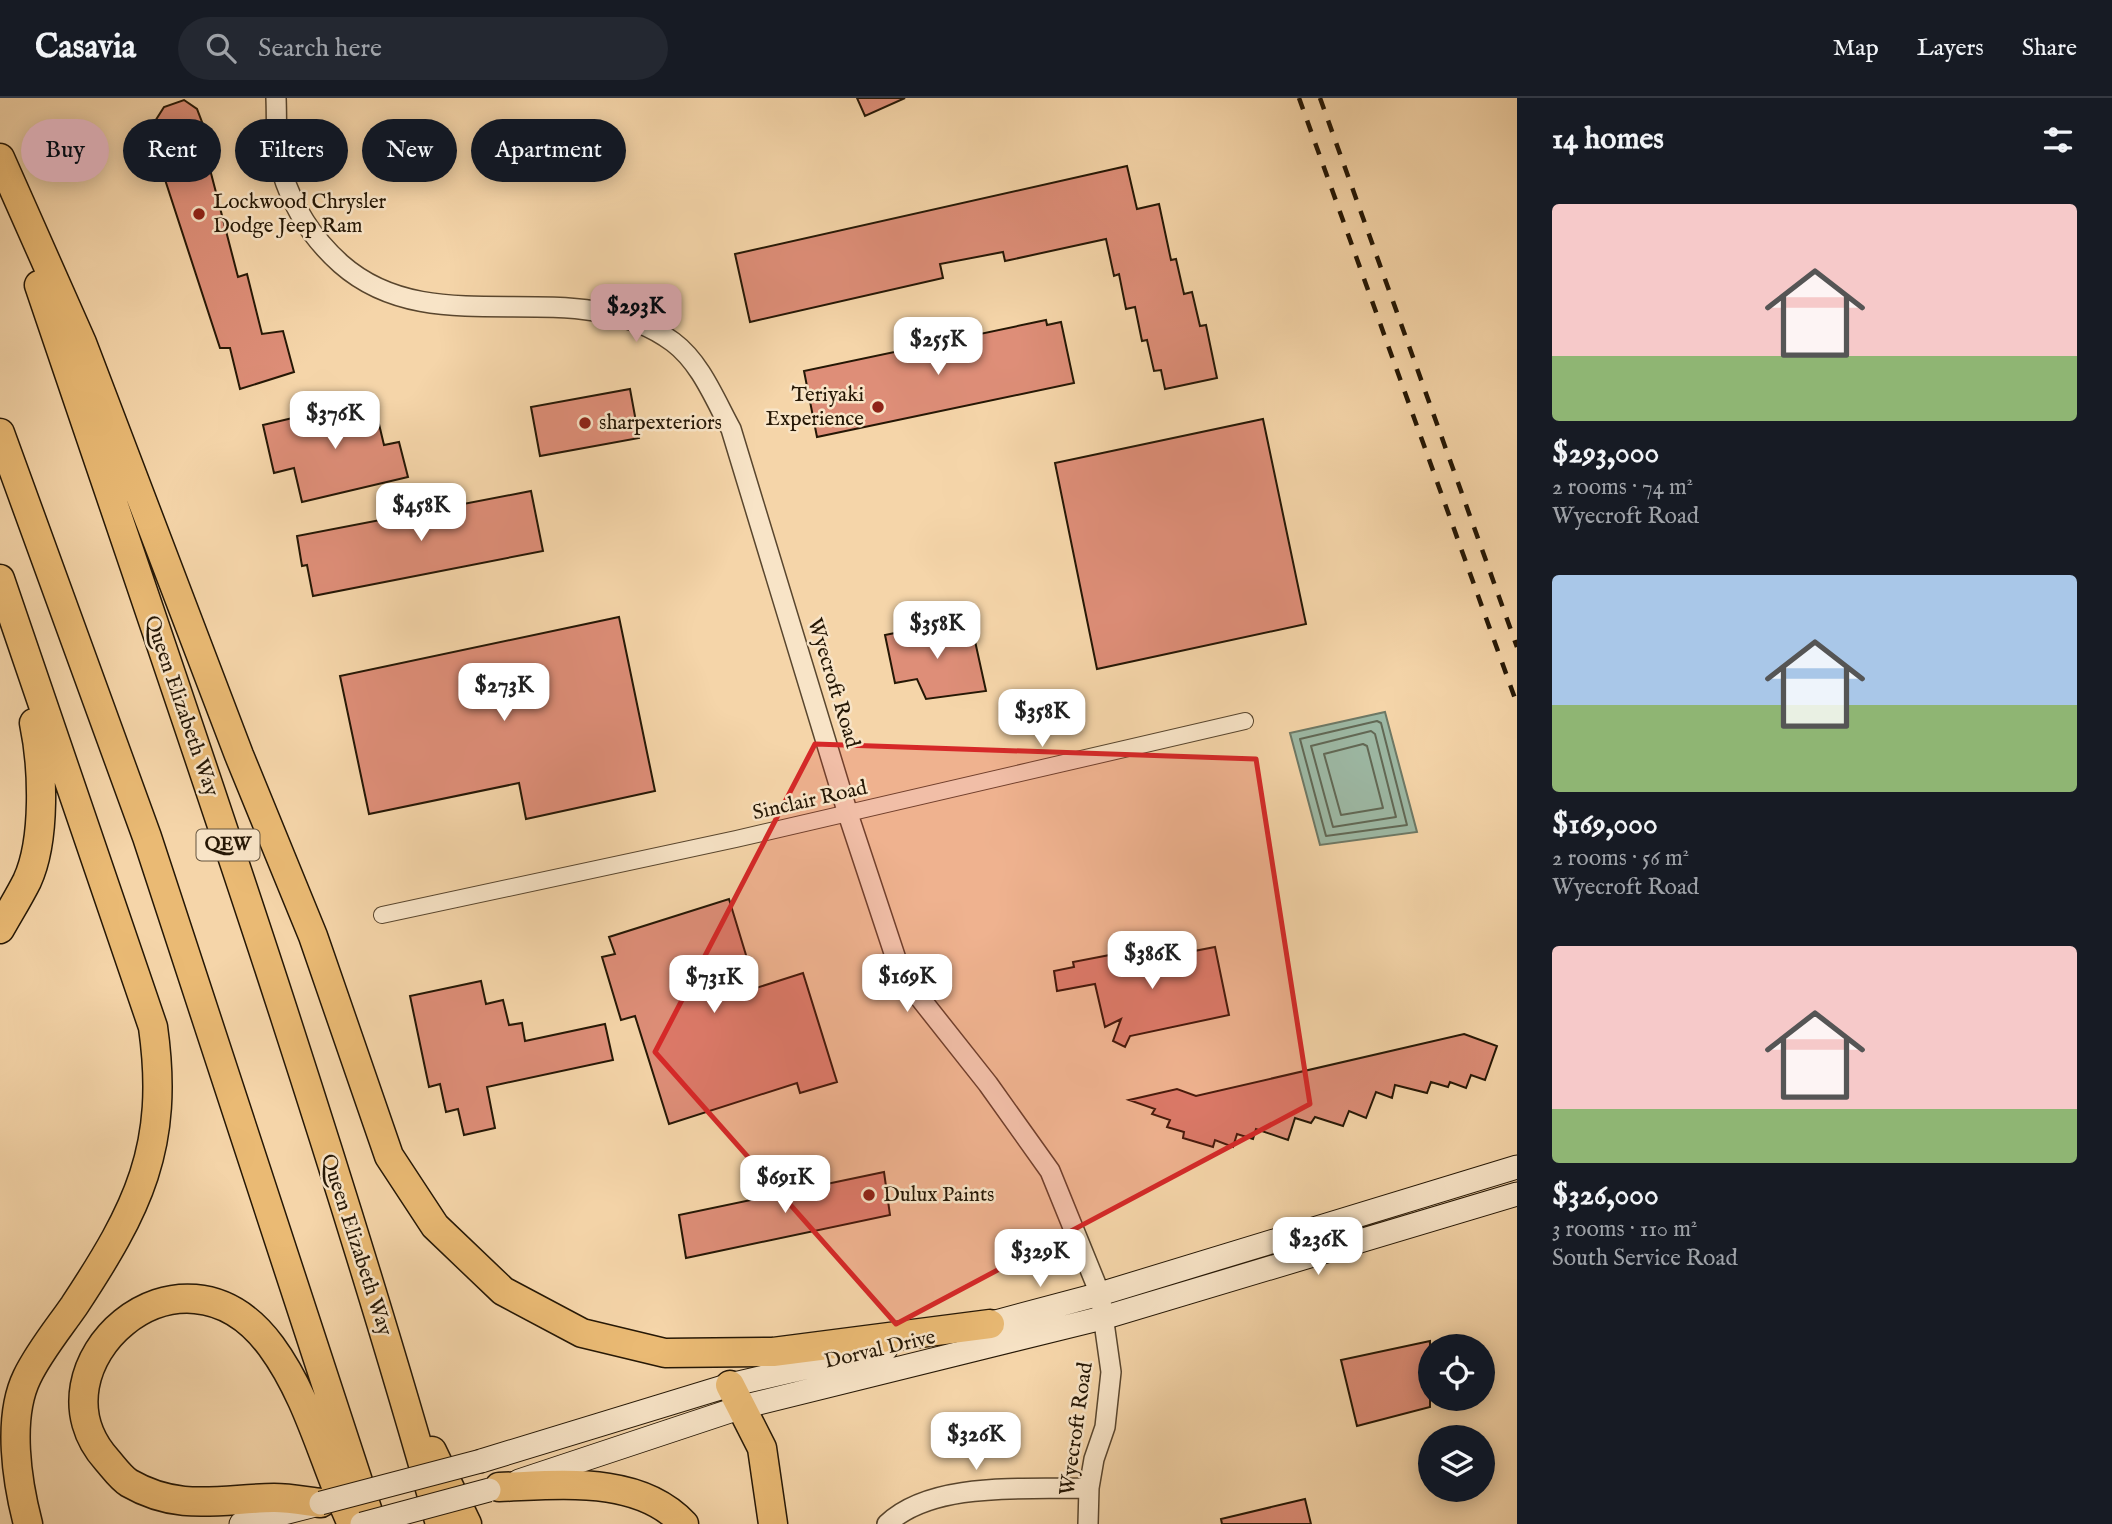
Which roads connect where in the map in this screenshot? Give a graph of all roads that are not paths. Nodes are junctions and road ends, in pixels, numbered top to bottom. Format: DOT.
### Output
graph roads {
  1 [pos="276,98"];
  2 [pos="0,159"];
  3 [pos="0,172"];
  4 [pos="0,433"];
  5 [pos="0,579"];
  6 [pos="29,668"];
  7 [pos="1245,721"];
  8 [pos="848,814"];
  9 [pos="382,915"];
  10 [pos="0,929"];
  11 [pos="1517,1167"];
  12 [pos="1517,1194"];
  13 [pos="1100,1294"];
  14 [pos="1106,1318"];
  15 [pos="990,1324"];
  16 [pos="736,1396"];
  17 [pos="408,1405"];
  18 [pos="1089,1488"];
  19 [pos="494,1489"];
  20 [pos="321,1503"];
  21 [pos="28,1524"];
  22 [pos="241,1524"];
  23 [pos="352,1524"];
  24 [pos="362,1524"];
  25 [pos="372,1524"];
  26 [pos="440,1524"];
  27 [pos="467,1524"];
  28 [pos="684,1524"];
  29 [pos="774,1524"];
  30 [pos="887,1524"];
  31 [pos="1088,1524"];
  1 -- 8 [label="street, Wyecroft Road"];
  2 -- 15 [label="highway"];
  3 -- 17 [label="highway, Queen Elizabeth Way / QEW"];
  4 -- 25 [label="highway"];
  5 -- 6 [label="highway"];
  6 -- 10 [label="highway"];
  6 -- 21 [label="highway"];
  7 -- 8 [label="street, Sinclair Road"];
  8 -- 9 [label="street, Sinclair Road"];
  8 -- 13 [label="street, Wyecroft Road"];
  11 -- 13 [label="main road, Dorval Drive"];
  12 -- 14 [label="main road, Dorval Drive"];
  13 -- 14 [label="street, Wyecroft Road"];
  13 -- 15 [label="main road, Dorval Drive"];
  14 -- 16 [label="main road, Dorval Drive"];
  14 -- 18 [label="street, Wyecroft Road"];
  15 -- 16 [label="main road, Dorval Drive"];
  16 -- 19 [label="main road, Dorval Drive"];
  16 -- 20 [label="main road, Dorval Drive, bridge"];
  16 -- 29 [label="highway"];
  17 -- 26 [label="highway, Queen Elizabeth Way / QEW"];
  17 -- 27 [label="highway"];
  18 -- 30 [label="street"];
  18 -- 31 [label="street, Wyecroft Road"];
  19 -- 24 [label="main road, Dorval Drive, bridge"];
  19 -- 28 [label="highway"];
  20 -- 22 [label="main road, Dorval Drive"];
  20 -- 23 [label="highway"];
}
